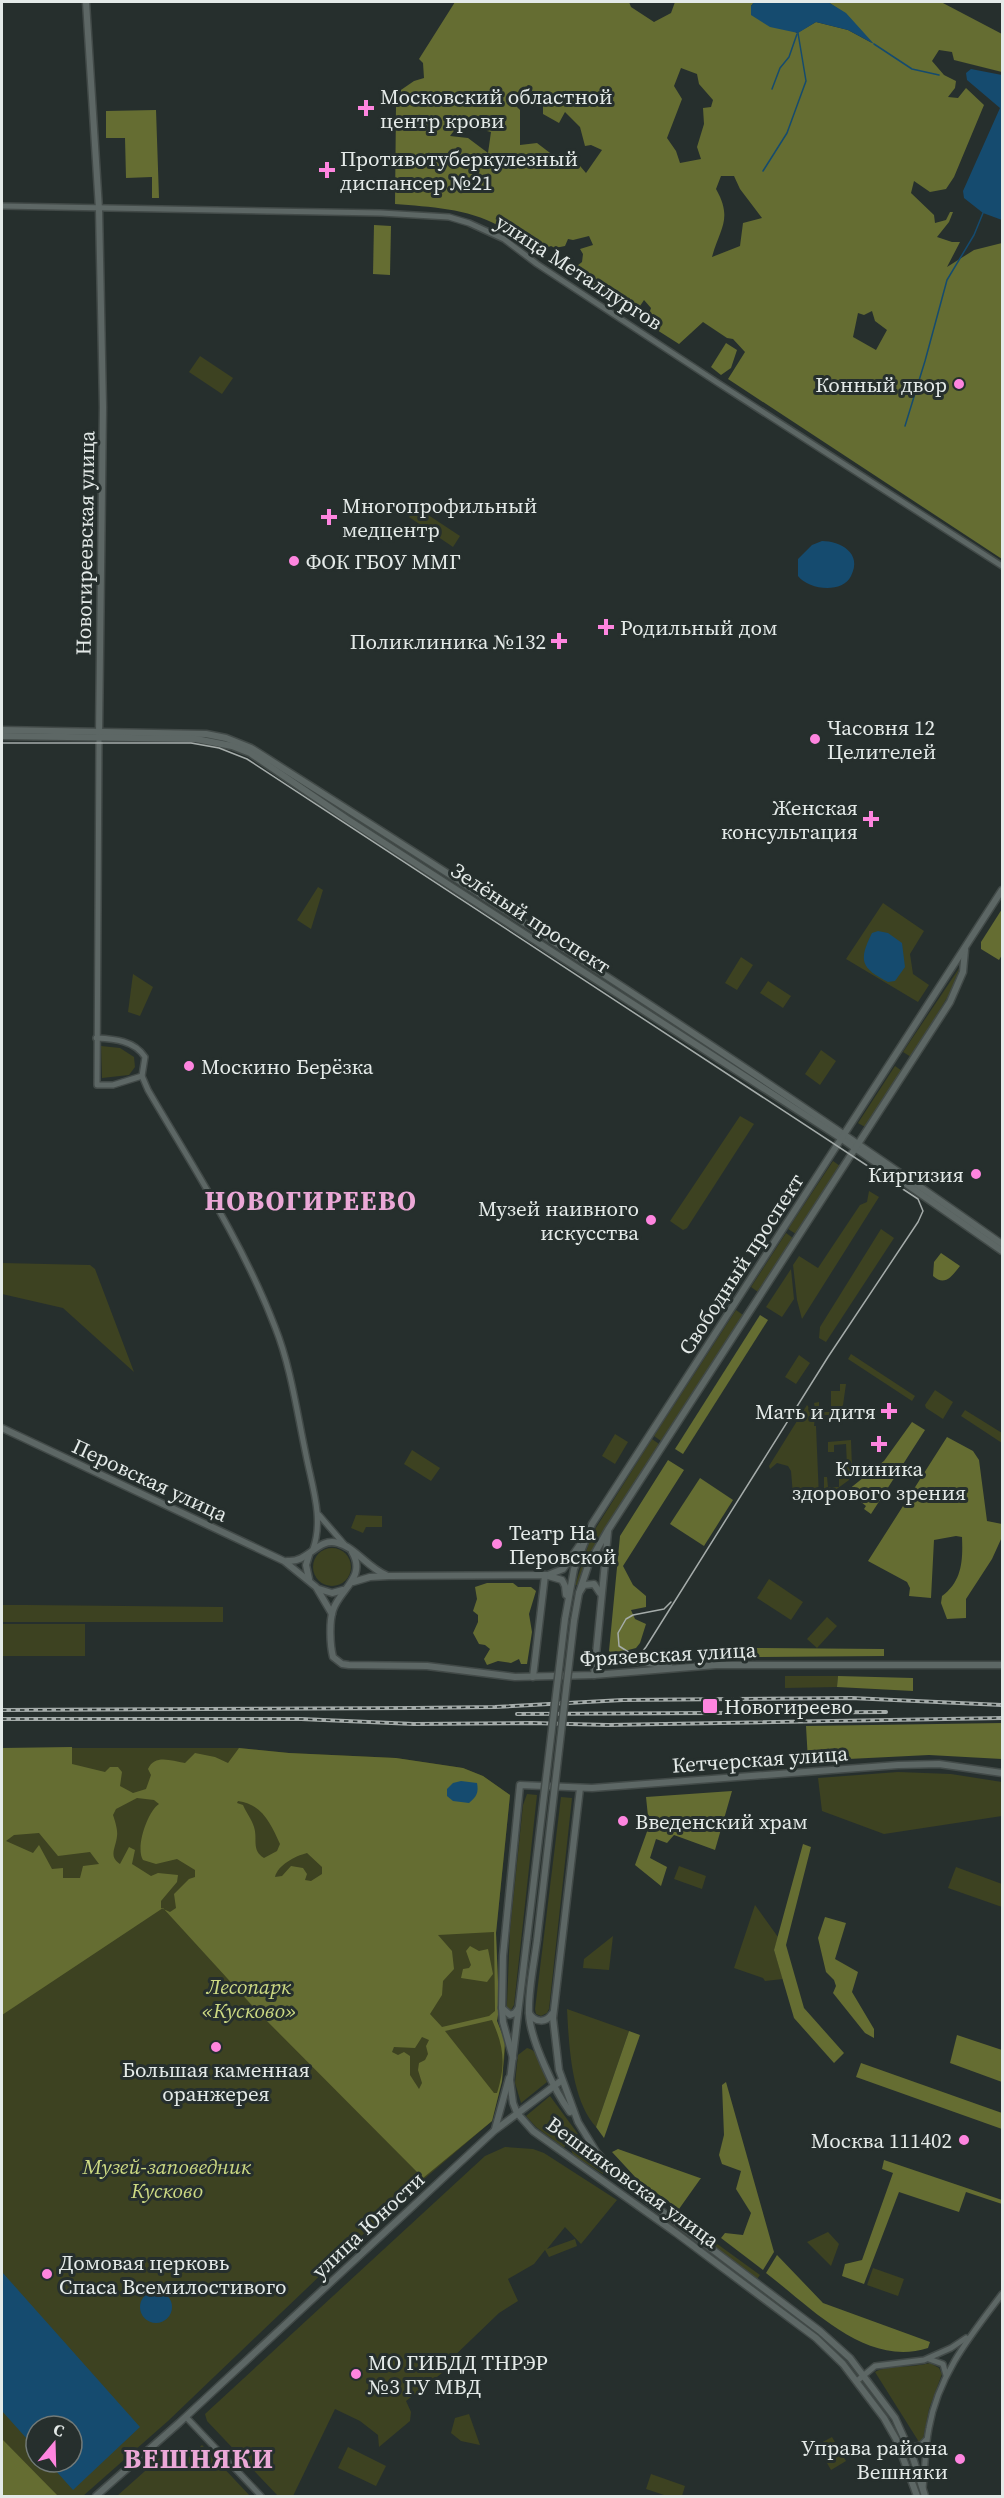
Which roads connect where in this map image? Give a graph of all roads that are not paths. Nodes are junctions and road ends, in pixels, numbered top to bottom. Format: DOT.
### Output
graph roads {
  1 [pos="86,2"];
  2 [pos="2,206"];
  3 [pos="99,209"];
  4 [pos="1002,566"];
  5 [pos="2,730"];
  6 [pos="99,734"];
  7 [pos="2,736"];
  8 [pos="1002,890"];
  9 [pos="965,950"];
  10 [pos="96,1038"];
  11 [pos="142,1076"];
  12 [pos="844,1137"];
  13 [pos="858,1146"];
  14 [pos="1002,1244"];
  15 [pos="1002,1251"];
  16 [pos="2,1428"];
  17 [pos="317,1511"];
  18 [pos="592,1524"];
  19 [pos="608,1530"];
  20 [pos="350,1550"];
  21 [pos="311,1552"];
  22 [pos="284,1561"];
  23 [pos="545,1575"];
  24 [pos="389,1576"];
  25 [pos="313,1585"];
  26 [pos="350,1585"];
  27 [pos="579,1593"];
  28 [pos="600,1598"];
  29 [pos="566,1606"];
  30 [pos="332,1614"];
  31 [pos="595,1660"];
  32 [pos="1002,1665"];
  33 [pos="679,1668"];
  34 [pos="594,1674"];
  35 [pos="532,1677"];
  36 [pos="1002,1773"];
  37 [pos="520,1785"];
  38 [pos="580,1788"];
  39 [pos="522,1990"];
  40 [pos="502,2007"];
  41 [pos="529,2010"];
  42 [pos="553,2015"];
  43 [pos="513,2058"];
  44 [pos="511,2068"];
  45 [pos="562,2080"];
  46 [pos="553,2086"];
  47 [pos="517,2113"];
  48 [pos="578,2122"];
  49 [pos="494,2130"];
  50 [pos="1002,2294"];
  51 [pos="974,2331"];
  52 [pos="924,2360"];
  53 [pos="864,2375"];
  54 [pos="945,2379"];
  55 [pos="857,2381"];
  56 [pos="186,2417"];
  57 [pos="928,2436"];
  58 [pos="910,2448"];
  59 [pos="901,2450"];
  60 [pos="924,2493"];
  61 [pos="96,2496"];
  62 [pos="261,2496"];
  63 [pos="917,2496"];
  1 -- 3 [label="main road, Новогиреевская улица"];
  2 -- 3 [label="street, улица Металлургов"];
  3 -- 4 [label="street, улица Металлургов"];
  3 -- 6 [label="main road, Новогиреевская улица"];
  5 -- 6 [label="main road, Зелёный проспект"];
  6 -- 7 [label="main road, Зелёный проспект"];
  6 -- 10 [label="street, Новогиреевская улица"];
  6 -- 12 [label="main road, Зелёный проспект"];
  8 -- 9 [label="main road, Свободный проспект"];
  9 -- 12 [label="main road, Свободный проспект"];
  9 -- 13 [label="main road, Свободный проспект"];
  10 -- 11 [label="street"];
  10 -- 11 [label="street, Новогиреевская улица"];
  11 -- 17 [label="street"];
  12 -- 13 [label="main road, Зелёный проспект"];
  12 -- 18 [label="main road, Свободный проспект"];
  13 -- 14 [label="main road, Зелёный проспект"];
  13 -- 15 [label="main road, Зелёный проспект"];
  13 -- 19 [label="main road, Свободный проспект"];
  16 -- 22 [label="main road, Перовская улица"];
  17 -- 20 [label="street"];
  17 -- 21 [label="street"];
  18 -- 23 [label="main road"];
  18 -- 29 [label="main road, Свободный проспект"];
  19 -- 27 [label="main road, Свободный проспект"];
  19 -- 28 [label="main road"];
  20 -- 21 [label="main road"];
  20 -- 24 [label="main road"];
  20 -- 26 [label="main road"];
  21 -- 22 [label="main road"];
  21 -- 25 [label="main road"];
  22 -- 25 [label="main road, Перовская улица"];
  23 -- 24 [label="main road"];
  23 -- 29 [label="main road"];
  23 -- 35 [label="main road"];
  24 -- 26 [label="main road"];
  25 -- 26 [label="main road"];
  25 -- 30 [label="main road"];
  26 -- 30 [label="main road"];
  27 -- 28 [label="main road"];
  27 -- 41 [label="main road, Свободный проспект, bridge"];
  28 -- 31 [label="main road"];
  29 -- 39 [label="main road, bridge"];
  30 -- 35 [label="main road, Фрязевская улица"];
  31 -- 33 [label="main road"];
  31 -- 34 [label="main road"];
  32 -- 33 [label="main road, Фрязевская улица"];
  33 -- 34 [label="main road, Фрязевская улица"];
  34 -- 35 [label="main road, Фрязевская улица"];
  36 -- 38 [label="main road, Кетчерская улица"];
  37 -- 38 [label="main road, Кетчерская улица"];
  37 -- 40 [label="main road, Вешняковская улица"];
  38 -- 42 [label="main road, Вешняковская улица"];
  39 -- 40 [label="main road"];
  39 -- 43 [label="main road"];
  40 -- 43 [label="main road, Вешняковская улица"];
  41 -- 42 [label="main road"];
  41 -- 46 [label="main road, Свободный проспект"];
  42 -- 45 [label="main road, Вешняковская улица"];
  43 -- 44 [label="main road, Вешняковская улица"];
  44 -- 47 [label="main road, Вешняковская улица"];
  44 -- 49 [label="main road"];
  45 -- 46 [label="main road, улица Юности"];
  45 -- 48 [label="main road, Вешняковская улица"];
  46 -- 47 [label="main road, улица Юности"];
  46 -- 48 [label="main road, Свободный проспект"];
  47 -- 49 [label="main road, улица Юности"];
  47 -- 55 [label="main road, Вешняковская улица"];
  48 -- 53 [label="main road, Вешняковская улица"];
  49 -- 56 [label="main road, улица Юности"];
  50 -- 51 [label="street"];
  51 -- 52 [label="street"];
  51 -- 54 [label="street"];
  52 -- 53 [label="street"];
  52 -- 54 [label="street"];
  53 -- 55 [label="street"];
  53 -- 58 [label="main road, Вешняковская улица"];
  54 -- 57 [label="street"];
  55 -- 59 [label="main road, Вешняковская улица"];
  56 -- 61 [label="main road, улица Юности"];
  56 -- 62 [label="street"];
  57 -- 58 [label="street"];
  57 -- 60 [label="street"];
  58 -- 59 [label="street"];
  58 -- 60 [label="main road, Вешняковская улица"];
  59 -- 63 [label="main road, Вешняковская улица"];
}
